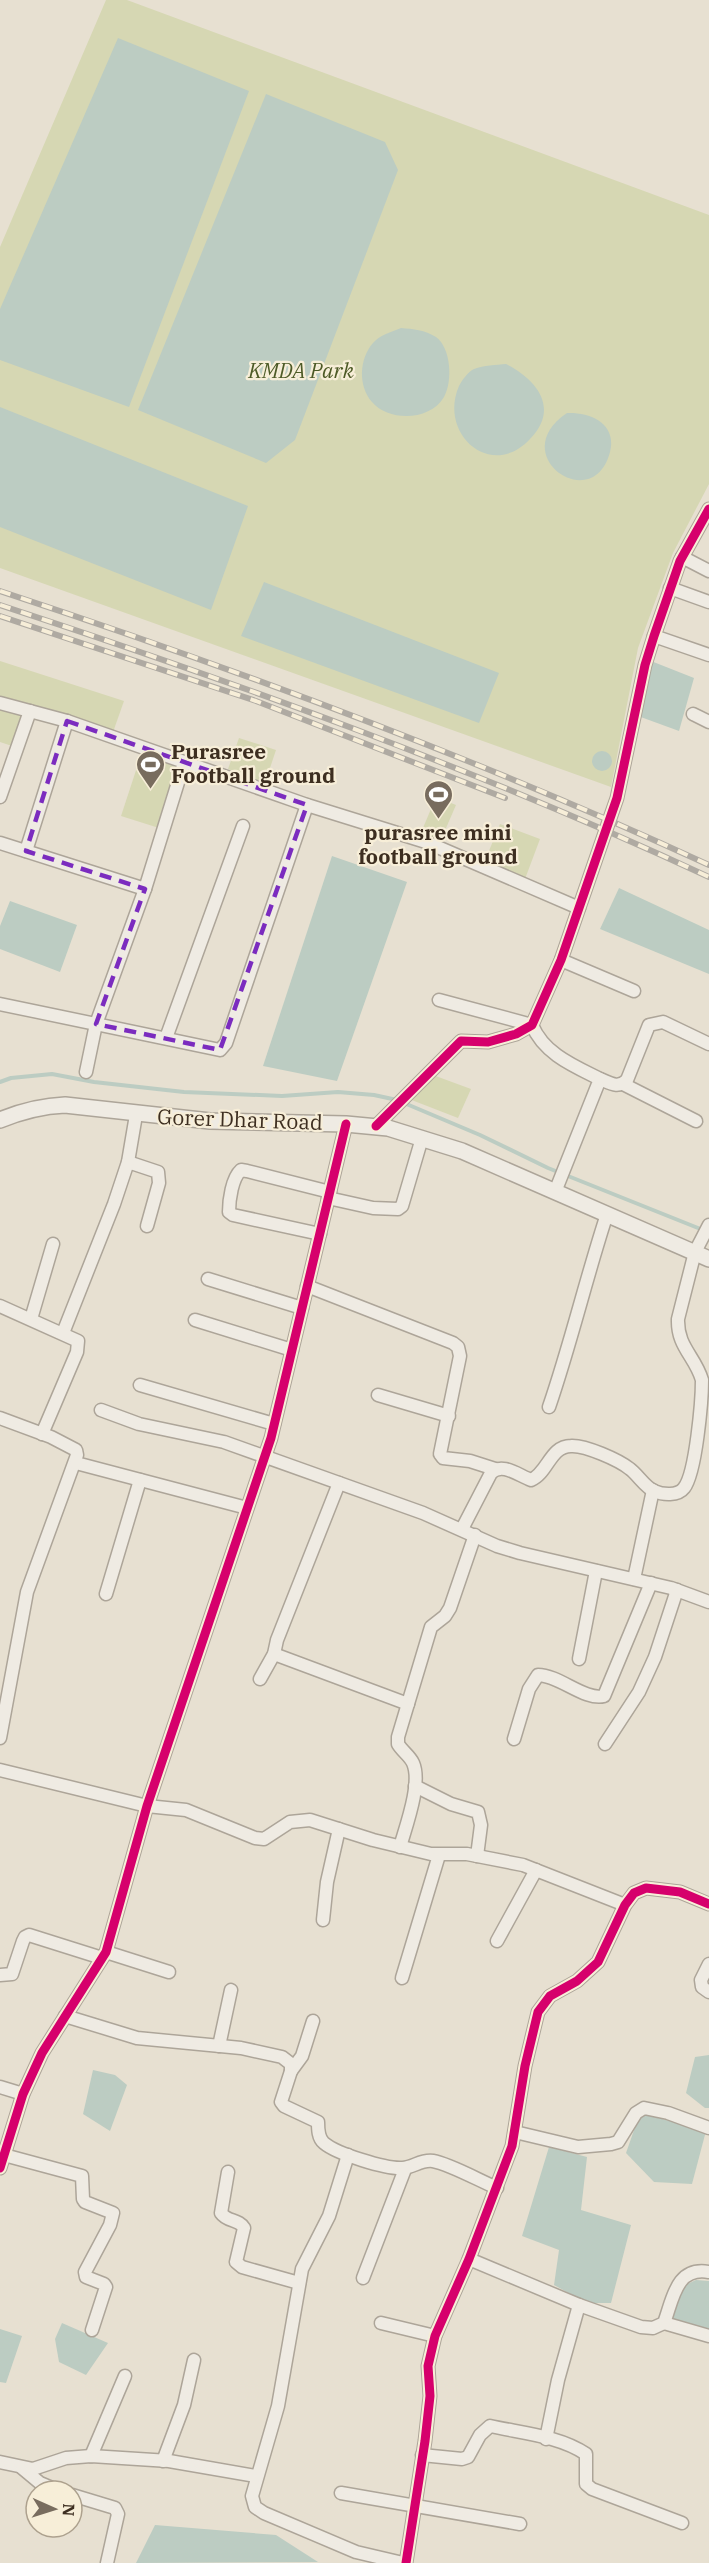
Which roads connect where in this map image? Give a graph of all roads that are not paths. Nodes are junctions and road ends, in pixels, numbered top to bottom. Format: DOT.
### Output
graph roads {
  1 [pos="709,509"];
  2 [pos="682,557"];
  3 [pos="709,571"];
  4 [pos="670,588"];
  5 [pos="709,603"];
  6 [pos="654,636"];
  7 [pos="709,655"];
  8 [pos="0,703"];
  9 [pos="30,711"];
  10 [pos="693,714"];
  11 [pos="67,721"];
  12 [pos="709,722"];
  13 [pos="184,763"];
  14 [pos="0,794"];
  15 [pos="307,805"];
  16 [pos="243,826"];
  17 [pos="0,843"];
  18 [pos="26,851"];
  19 [pos="145,889"];
  20 [pos="579,908"];
  21 [pos="561,960"];
  22 [pos="634,991"];
  23 [pos="439,999"];
  24 [pos="0,1004"];
  25 [pos="96,1024"];
  26 [pos="532,1025"];
  27 [pos="166,1038"];
  28 [pos="709,1044"];
  29 [pos="86,1072"];
  30 [pos="600,1079"];
  31 [pos="623,1084"];
  32 [pos="136,1114"];
  33 [pos="0,1120"];
  34 [pos="696,1121"];
  35 [pos="346,1124"];
  36 [pos="376,1126"];
  37 [pos="423,1138"];
  38 [pos="128,1162"];
  39 [pos="560,1180"];
  40 [pos="329,1195"];
  41 [pos="607,1214"];
  42 [pos="147,1226"];
  43 [pos="707,1229"];
  44 [pos="320,1234"];
  45 [pos="53,1244"];
  46 [pos="702,1255"];
  47 [pos="208,1279"];
  48 [pos="307,1286"];
  49 [pos="0,1306"];
  50 [pos="302,1308"];
  51 [pos="31,1319"];
  52 [pos="195,1320"];
  53 [pos="63,1333"];
  54 [pos="292,1350"];
  55 [pos="140,1385"];
  56 [pos="378,1395"];
  57 [pos="549,1407"];
  58 [pos="101,1410"];
  59 [pos="449,1416"];
  60 [pos="0,1418"];
  61 [pos="274,1425"];
  62 [pos="42,1434"];
  63 [pos="265,1456"];
  64 [pos="76,1463"];
  65 [pos="495,1469"];
  66 [pos="141,1480"];
  67 [pos="339,1483"];
  68 [pos="653,1491"];
  69 [pos="247,1508"];
  70 [pos="462,1529"];
  71 [pos="475,1535"];
  72 [pos="596,1571"];
  73 [pos="634,1579"];
  74 [pos="651,1583"];
  75 [pos="677,1590"];
  76 [pos="106,1593"];
  77 [pos="709,1602"];
  78 [pos="274,1654"];
  79 [pos="579,1659"];
  80 [pos="260,1679"];
  81 [pos="408,1704"];
  82 [pos="0,1738"];
  83 [pos="514,1739"];
  84 [pos="605,1744"];
  85 [pos="0,1770"];
  86 [pos="415,1786"];
  87 [pos="147,1806"];
  88 [pos="339,1829"];
  89 [pos="400,1847"];
  90 [pos="439,1855"];
  91 [pos="477,1856"];
  92 [pos="536,1870"];
  93 [pos="709,1904"];
  94 [pos="625,1905"];
  95 [pos="323,1920"];
  96 [pos="497,1941"];
  97 [pos="104,1955"];
  98 [pos="709,1964"];
  99 [pos="169,1972"];
  100 [pos="0,1975"];
  101 [pos="402,1978"];
  102 [pos="231,1990"];
  103 [pos="709,1992"];
  104 [pos="65,2016"];
  105 [pos="313,2021"];
  106 [pos="219,2046"];
  107 [pos="291,2071"];
  108 [pos="0,2087"];
  109 [pos="23,2094"];
  110 [pos="709,2128"];
  111 [pos="515,2132"];
  112 [pos="4,2155"];
  113 [pos="348,2155"];
  114 [pos="0,2168"];
  115 [pos="405,2169"];
  116 [pos="228,2172"];
  117 [pos="497,2188"];
  118 [pos="470,2259"];
  119 [pos="709,2272"];
  120 [pos="363,2278"];
  121 [pos="299,2283"];
  122 [pos="579,2305"];
  123 [pos="381,2323"];
  124 [pos="664,2324"];
  125 [pos="92,2330"];
  126 [pos="435,2336"];
  127 [pos="709,2336"];
  128 [pos="194,2360"];
  129 [pos="125,2376"];
  130 [pos="546,2439"];
  131 [pos="422,2455"];
  132 [pos="92,2456"];
  133 [pos="163,2461"];
  134 [pos="0,2462"];
  135 [pos="22,2468"];
  136 [pos="256,2476"];
  137 [pos="35,2479"];
  138 [pos="341,2493"];
  139 [pos="84,2499"];
  140 [pos="414,2505"];
  141 [pos="682,2523"];
  142 [pos="520,2524"];
  143 [pos="107,2563"];
  144 [pos="404,2563"];
  1 -- 2 [label="street"];
  2 -- 3 [label="street"];
  2 -- 4 [label="street"];
  4 -- 5 [label="street"];
  4 -- 6 [label="street"];
  6 -- 7 [label="street"];
  6 -- 20 [label="street"];
  8 -- 9 [label="street"];
  9 -- 11 [label="street"];
  9 -- 14 [label="street"];
  10 -- 12 [label="street"];
  11 -- 13 [label="street"];
  11 -- 18 [label="street"];
  13 -- 15 [label="street"];
  13 -- 19 [label="street"];
  15 -- 20 [label="street"];
  15 -- 27 [label="street"];
  16 -- 27 [label="street"];
  17 -- 18 [label="street"];
  18 -- 19 [label="street"];
  19 -- 25 [label="street"];
  20 -- 21 [label="street"];
  21 -- 22 [label="street"];
  21 -- 26 [label="street"];
  23 -- 26 [label="street"];
  24 -- 25 [label="street"];
  25 -- 27 [label="street"];
  25 -- 29 [label="street"];
  26 -- 30 [label="street"];
  26 -- 36 [label="street"];
  28 -- 31 [label="street"];
  30 -- 31 [label="street"];
  30 -- 39 [label="street"];
  31 -- 34 [label="street"];
  32 -- 33 [label="street, Gorer Dhar Road"];
  32 -- 35 [label="street, Gorer Dhar Road"];
  32 -- 38 [label="street"];
  35 -- 36 [label="street, Gorer Dhar Road"];
  35 -- 40 [label="street"];
  36 -- 37 [label="street, Gorer Dhar Road"];
  37 -- 39 [label="street, Gorer Dhar Road"];
  37 -- 40 [label="street"];
  38 -- 42 [label="street"];
  38 -- 53 [label="street"];
  39 -- 41 [label="street, Gorer Dhar Road"];
  40 -- 44 [label="street"];
  40 -- 44 [label="street"];
  41 -- 46 [label="street, Gorer Dhar Road"];
  41 -- 57 [label="street"];
  43 -- 46 [label="street"];
  44 -- 48 [label="street"];
  45 -- 51 [label="street"];
  46 -- 68 [label="street"];
  47 -- 50 [label="street"];
  48 -- 50 [label="street"];
  48 -- 59 [label="street"];
  49 -- 51 [label="street"];
  50 -- 54 [label="street"];
  51 -- 53 [label="street"];
  52 -- 54 [label="street"];
  53 -- 62 [label="street"];
  54 -- 61 [label="street"];
  55 -- 61 [label="street"];
  56 -- 59 [label="street"];
  58 -- 63 [label="street"];
  59 -- 65 [label="street"];
  60 -- 62 [label="street"];
  61 -- 63 [label="street"];
  62 -- 64 [label="street"];
  63 -- 67 [label="street"];
  63 -- 69 [label="street"];
  64 -- 66 [label="street"];
  64 -- 82 [label="street"];
  65 -- 68 [label="street"];
  65 -- 70 [label="street"];
  66 -- 69 [label="street"];
  66 -- 76 [label="street"];
  67 -- 70 [label="street"];
  67 -- 78 [label="street"];
  68 -- 73 [label="street"];
  69 -- 87 [label="street"];
  70 -- 71 [label="street"];
  71 -- 72 [label="street"];
  71 -- 81 [label="street"];
  72 -- 73 [label="street"];
  72 -- 79 [label="street"];
  73 -- 74 [label="street"];
  74 -- 75 [label="street"];
  74 -- 83 [label="street"];
  75 -- 77 [label="street"];
  75 -- 84 [label="street"];
  78 -- 80 [label="street"];
  78 -- 81 [label="street"];
  81 -- 86 [label="street"];
  85 -- 87 [label="street"];
  86 -- 89 [label="street"];
  86 -- 91 [label="street"];
  87 -- 88 [label="street"];
  87 -- 97 [label="street"];
  88 -- 89 [label="street"];
  88 -- 95 [label="street"];
  89 -- 90 [label="street"];
  90 -- 91 [label="street"];
  90 -- 101 [label="street"];
  91 -- 92 [label="street"];
  92 -- 94 [label="street"];
  92 -- 96 [label="street"];
  93 -- 94 [label="street"];
  94 -- 111 [label="street"];
  97 -- 99 [label="street"];
  97 -- 100 [label="street"];
  97 -- 104 [label="street"];
  98 -- 103 [label="street"];
  102 -- 106 [label="street"];
  104 -- 106 [label="street"];
  104 -- 109 [label="street"];
  105 -- 107 [label="street"];
  106 -- 107 [label="street"];
  107 -- 113 [label="street"];
  108 -- 109 [label="street"];
  109 -- 112 [label="street"];
  110 -- 111 [label="street"];
  111 -- 117 [label="street"];
  112 -- 114 [label="street"];
  112 -- 125 [label="street"];
  113 -- 115 [label="street"];
  113 -- 121 [label="street"];
  115 -- 117 [label="street"];
  115 -- 120 [label="street"];
  116 -- 121 [label="street"];
  117 -- 118 [label="street"];
  118 -- 122 [label="street"];
  118 -- 126 [label="street"];
  119 -- 124 [label="street"];
  121 -- 136 [label="street"];
  122 -- 124 [label="street"];
  122 -- 130 [label="street"];
  123 -- 126 [label="street"];
  124 -- 127 [label="street"];
  126 -- 131 [label="street"];
  128 -- 133 [label="street"];
  129 -- 132 [label="street"];
  130 -- 131 [label="street"];
  130 -- 141 [label="street"];
  131 -- 140 [label="street"];
  132 -- 133 [label="street"];
  132 -- 135 [label="street"];
  133 -- 136 [label="street"];
  134 -- 135 [label="street"];
  135 -- 137 [label="street"];
  136 -- 144 [label="street"];
  138 -- 140 [label="street"];
  139 -- 143 [label="street"];
  140 -- 142 [label="street"];
  140 -- 144 [label="street"];
}
